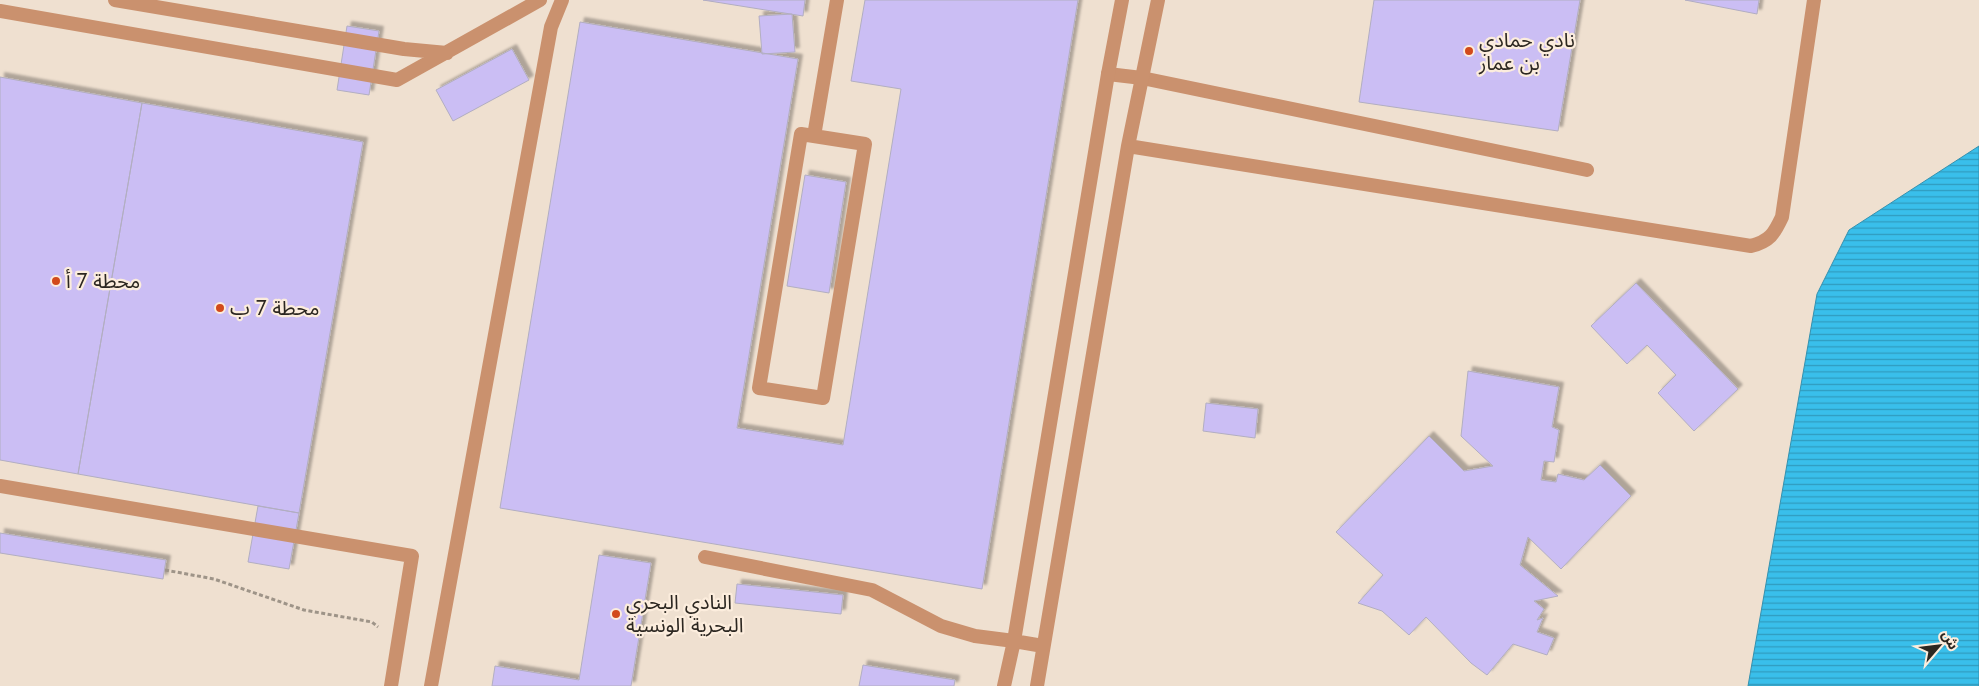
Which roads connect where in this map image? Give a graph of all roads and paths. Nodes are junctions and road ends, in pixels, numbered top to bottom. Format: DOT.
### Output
graph roads {
  1 [pos="115,0"];
  2 [pos="540,0"];
  3 [pos="562,0"];
  4 [pos="837,0"];
  5 [pos="1122,0"];
  6 [pos="1158,0"];
  7 [pos="1814,0"];
  8 [pos="0,10"];
  9 [pos="447,53"];
  10 [pos="1108,74"];
  11 [pos="1142,78"];
  12 [pos="814,136"];
  13 [pos="1128,146"];
  14 [pos="1587,170"];
  15 [pos="0,486"];
  16 [pos="705,557"];
  17 [pos="165,570"];
  18 [pos="382,630"];
  19 [pos="1014,641"];
  20 [pos="1043,646"];
  21 [pos="391,686"];
  22 [pos="431,686"];
  23 [pos="1004,686"];
  24 [pos="1037,686"];
  1 -- 9 [label="street"];
  2 -- 9 [label="street"];
  3 -- 22 [label="street"];
  4 -- 12 [label="street"];
  5 -- 10 [label="street"];
  6 -- 11 [label="street"];
  7 -- 13 [label="street"];
  8 -- 9 [label="street"];
  10 -- 11 [label="street"];
  10 -- 19 [label="street"];
  11 -- 13 [label="street"];
  11 -- 14 [label="street"];
  12 -- 12 [label="street"];
  13 -- 20 [label="street"];
  15 -- 21 [label="street"];
  16 -- 19 [label="street"];
  17 -- 18 [label="path"];
  19 -- 20 [label="street"];
  19 -- 23 [label="street"];
  20 -- 24 [label="street"];
}
